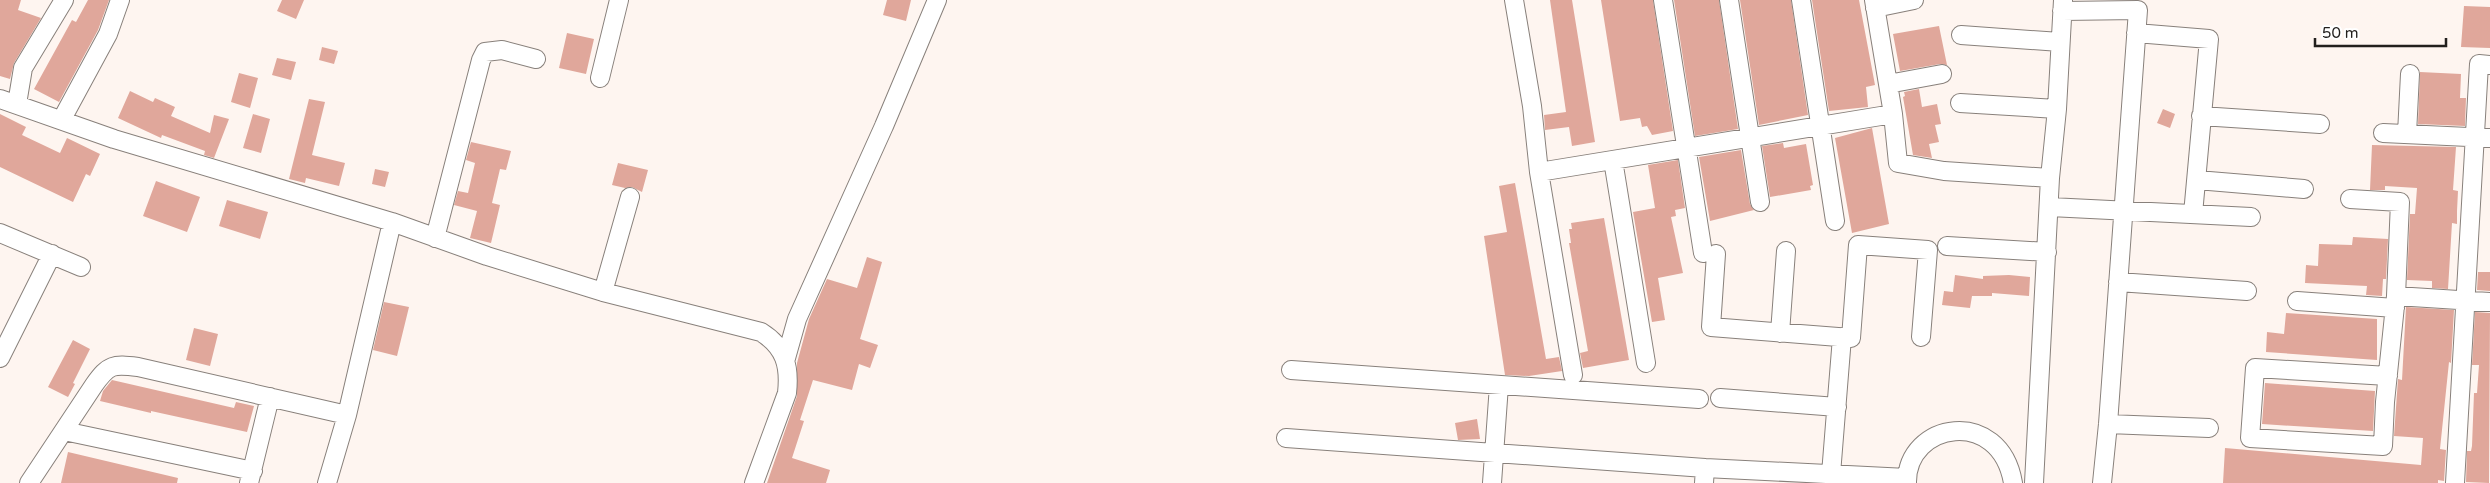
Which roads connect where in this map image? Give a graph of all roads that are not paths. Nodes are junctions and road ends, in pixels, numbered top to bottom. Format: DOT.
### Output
graph roads {
  1 [pos="64,0"];
  2 [pos="120,0"];
  3 [pos="619,0"];
  4 [pos="937,0"];
  5 [pos="1514,0"];
  6 [pos="1663,0"];
  7 [pos="1729,0"];
  8 [pos="1801,0"];
  9 [pos="1914,0"];
  10 [pos="1874,4"];
  11 [pos="2062,5"];
  12 [pos="2136,33"];
  13 [pos="1961,36"];
  14 [pos="2060,42"];
  15 [pos="536,59"];
  16 [pos="2490,65"];
  17 [pos="1942,74"];
  18 [pos="2410,74"];
  19 [pos="600,78"];
  20 [pos="1888,84"];
  21 [pos="0,99"];
  22 [pos="1960,103"];
  23 [pos="17,104"];
  24 [pos="2057,110"];
  25 [pos="1893,114"];
  26 [pos="2202,116"];
  27 [pos="62,119"];
  28 [pos="2320,124"];
  29 [pos="1820,126"];
  30 [pos="2383,133"];
  31 [pos="2406,134"];
  32 [pos="1749,137"];
  33 [pos="2483,138"];
  34 [pos="1686,147"];
  35 [pos="1613,160"];
  36 [pos="1539,172"];
  37 [pos="2050,178"];
  38 [pos="2197,180"];
  39 [pos="2304,189"];
  40 [pos="630,197"];
  41 [pos="2350,199"];
  42 [pos="1760,202"];
  43 [pos="2050,207"];
  44 [pos="2124,210"];
  45 [pos="2193,214"];
  46 [pos="2251,217"];
  47 [pos="1835,221"];
  48 [pos="392,222"];
  49 [pos="0,233"];
  50 [pos="435,238"];
  51 [pos="1947,246"];
  52 [pos="1786,251"];
  53 [pos="2047,252"];
  54 [pos="52,254"];
  55 [pos="81,267"];
  56 [pos="2118,282"];
  57 [pos="2247,291"];
  58 [pos="603,292"];
  59 [pos="2466,300"];
  60 [pos="2297,301"];
  61 [pos="2396,302"];
  62 [pos="2490,302"];
  63 [pos="6,331"];
  64 [pos="1780,333"];
  65 [pos="1842,337"];
  66 [pos="1921,337"];
  67 [pos="0,358"];
  68 [pos="786,358"];
  69 [pos="1646,363"];
  70 [pos="1291,370"];
  71 [pos="1573,375"];
  72 [pos="2388,376"];
  73 [pos="1499,385"];
  74 [pos="270,397"];
  75 [pos="1720,398"];
  76 [pos="1699,399"];
  77 [pos="1837,407"];
  78 [pos="347,415"];
  79 [pos="2108,424"];
  80 [pos="2209,428"];
  81 [pos="64,431"];
  82 [pos="1286,438"];
  83 [pos="1494,453"];
  84 [pos="1832,474"];
  85 [pos="1704,476"];
  86 [pos="251,477"];
  87 [pos="1907,480"];
  88 [pos="29,483"];
  89 [pos="327,483"];
  90 [pos="754,483"];
  91 [pos="1492,483"];
  92 [pos="2013,483"];
  93 [pos="2034,483"];
  94 [pos="2102,483"];
  95 [pos="2455,483"];
  1 -- 23 [label="street"];
  2 -- 27 [label="street"];
  3 -- 19 [label="street"];
  4 -- 68 [label="street"];
  5 -- 36 [label="street"];
  6 -- 34 [label="street"];
  7 -- 32 [label="street"];
  8 -- 29 [label="street"];
  9 -- 10 [label="street"];
  10 -- 20 [label="street"];
  11 -- 12 [label="street"];
  11 -- 14 [label="street"];
  12 -- 26 [label="street"];
  12 -- 44 [label="street"];
  13 -- 14 [label="street"];
  14 -- 24 [label="street"];
  15 -- 50 [label="street"];
  16 -- 33 [label="street"];
  17 -- 20 [label="street"];
  18 -- 31 [label="street"];
  20 -- 25 [label="street"];
  21 -- 23 [label="street"];
  22 -- 24 [label="street"];
  23 -- 27 [label="street"];
  24 -- 37 [label="street"];
  25 -- 29 [label="street"];
  25 -- 37 [label="street"];
  26 -- 28 [label="street"];
  26 -- 38 [label="street"];
  27 -- 48 [label="street"];
  29 -- 32 [label="street"];
  29 -- 47 [label="street"];
  30 -- 31 [label="street"];
  31 -- 33 [label="street"];
  32 -- 34 [label="street"];
  32 -- 42 [label="street"];
  33 -- 59 [label="street"];
  34 -- 35 [label="street"];
  34 -- 64 [label="street"];
  35 -- 36 [label="street"];
  35 -- 69 [label="street"];
  36 -- 71 [label="street"];
  37 -- 43 [label="street"];
  38 -- 39 [label="street"];
  38 -- 45 [label="street"];
  40 -- 58 [label="street"];
  41 -- 61 [label="street"];
  43 -- 44 [label="street"];
  43 -- 53 [label="street"];
  44 -- 45 [label="street"];
  44 -- 56 [label="street"];
  45 -- 46 [label="street"];
  48 -- 50 [label="street"];
  48 -- 78 [label="street"];
  49 -- 54 [label="street"];
  50 -- 58 [label="street"];
  51 -- 53 [label="street"];
  52 -- 64 [label="street"];
  53 -- 93 [label="street"];
  54 -- 55 [label="street"];
  54 -- 63 [label="street"];
  56 -- 57 [label="street"];
  56 -- 79 [label="street"];
  58 -- 68 [label="street"];
  59 -- 61 [label="street"];
  59 -- 62 [label="street"];
  59 -- 95 [label="street"];
  60 -- 61 [label="street"];
  61 -- 72 [label="street"];
  63 -- 67 [label="street"];
  64 -- 65 [label="street"];
  65 -- 66 [label="street"];
  65 -- 77 [label="street"];
  68 -- 90 [label="street"];
  70 -- 73 [label="street"];
  72 -- 72 [label="street"];
  73 -- 76 [label="street"];
  73 -- 83 [label="street"];
  74 -- 78 [label="street"];
  74 -- 81 [label="street"];
  74 -- 86 [label="street"];
  75 -- 77 [label="street"];
  77 -- 84 [label="street"];
  78 -- 89 [label="street"];
  79 -- 80 [label="street"];
  79 -- 94 [label="street"];
  81 -- 86 [label="street"];
  81 -- 88 [label="street"];
  82 -- 83 [label="street"];
  83 -- 85 [label="street"];
  83 -- 91 [label="street"];
  84 -- 85 [label="street"];
  84 -- 87 [label="street"];
  87 -- 92 [label="street"];
}
